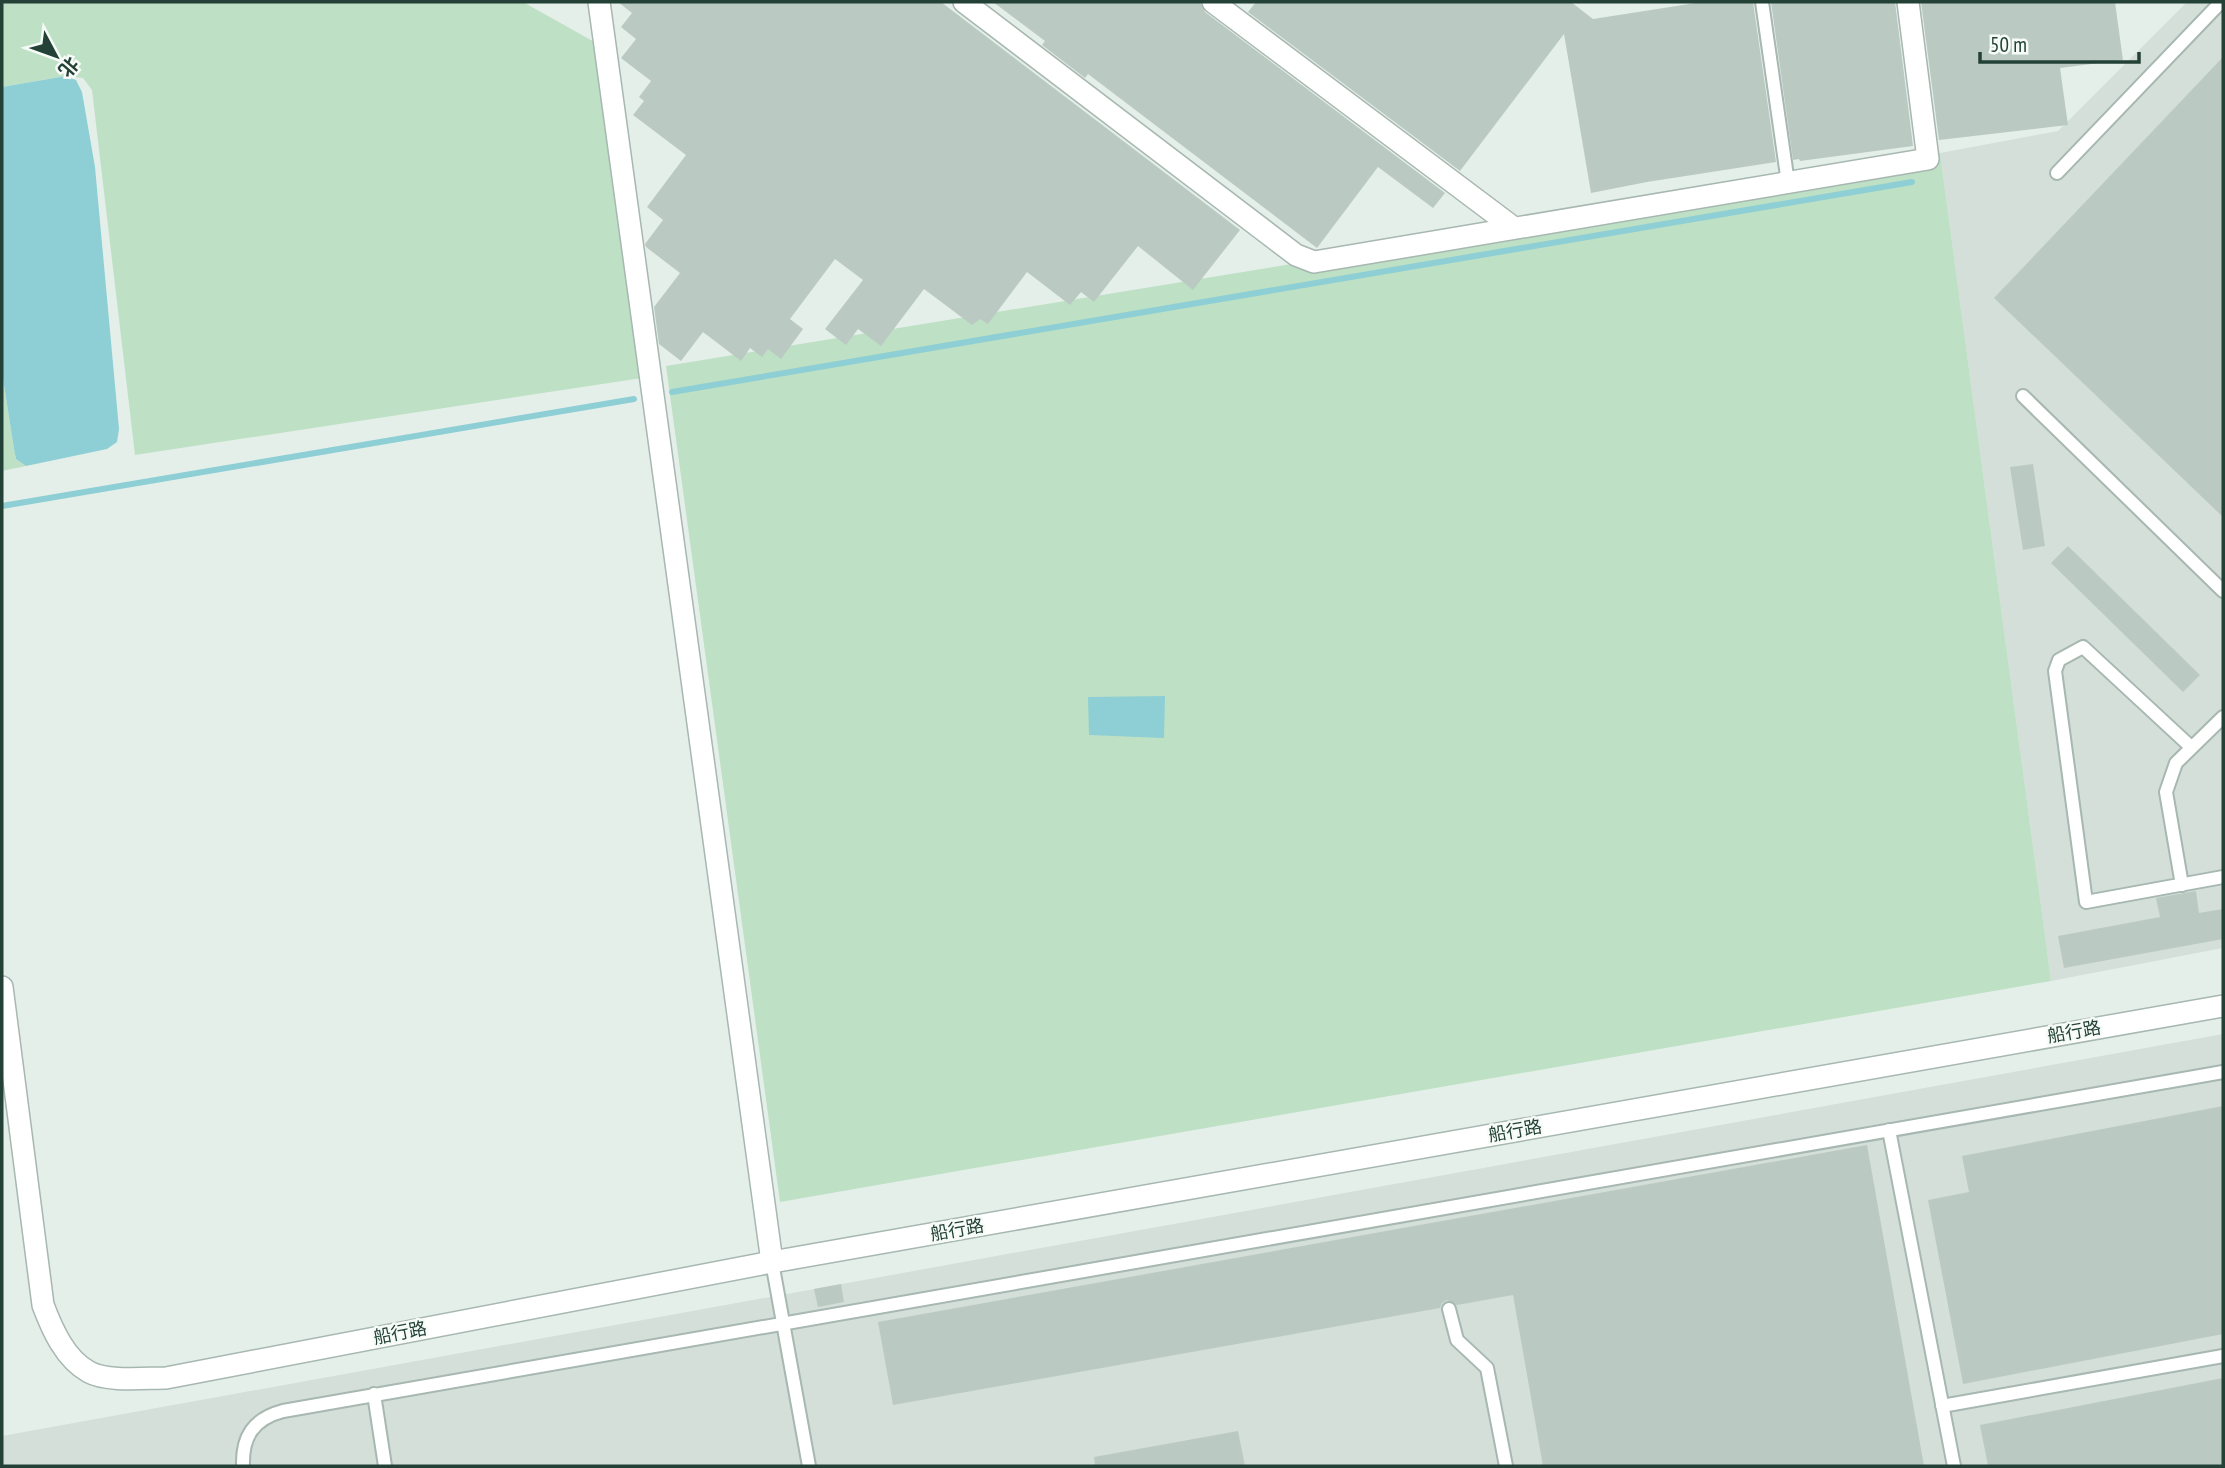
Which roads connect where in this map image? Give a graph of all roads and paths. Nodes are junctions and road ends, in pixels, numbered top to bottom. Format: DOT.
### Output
graph roads {
  1 [pos="599,2"];
  2 [pos="964,2"];
  3 [pos="1213,2"];
  4 [pos="1762,2"];
  5 [pos="1908,2"];
  6 [pos="2221,2"];
  7 [pos="2057,173"];
  8 [pos="1788,183"];
  9 [pos="1514,228"];
  10 [pos="2023,396"];
  11 [pos="2223,592"];
  12 [pos="2223,717"];
  13 [pos="2191,747"];
  14 [pos="2223,877"];
  15 [pos="2182,885"];
  16 [pos="2,987"];
  17 [pos="2223,1006"];
  18 [pos="2223,1072"];
  19 [pos="1889,1130"];
  20 [pos="772,1262"];
  21 [pos="1449,1309"];
  22 [pos="783,1322"];
  23 [pos="2223,1356"];
  24 [pos="374,1394"];
  25 [pos="1942,1406"];
  26 [pos="243,1466"];
  27 [pos="385,1466"];
  28 [pos="809,1466"];
  29 [pos="1506,1466"];
  30 [pos="1954,1466"];
  1 -- 20 [label="street"];
  2 -- 9 [label="street"];
  3 -- 9 [label="street"];
  4 -- 8 [label="lane"];
  5 -- 8 [label="street"];
  6 -- 7 [label="lane"];
  8 -- 9 [label="street"];
  10 -- 11 [label="lane"];
  12 -- 13 [label="lane"];
  13 -- 15 [label="lane"];
  13 -- 15 [label="lane"];
  14 -- 15 [label="lane"];
  16 -- 20 [label="street, 船行路"];
  17 -- 20 [label="street, 船行路"];
  18 -- 19 [label="lane"];
  19 -- 22 [label="lane"];
  19 -- 25 [label="lane"];
  20 -- 22 [label="lane"];
  21 -- 29 [label="lane"];
  22 -- 24 [label="lane"];
  22 -- 28 [label="lane"];
  23 -- 25 [label="lane"];
  24 -- 26 [label="lane"];
  24 -- 27 [label="lane"];
  25 -- 30 [label="lane"];
}
